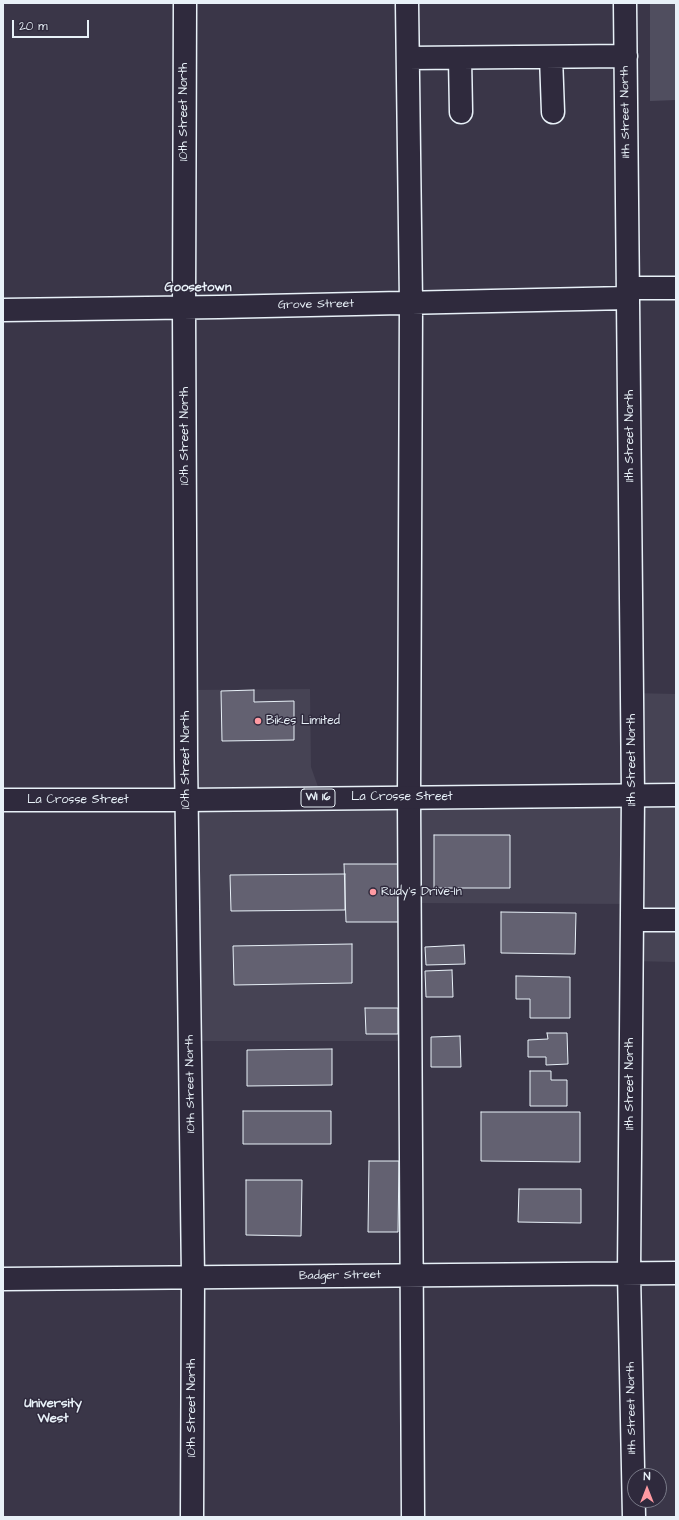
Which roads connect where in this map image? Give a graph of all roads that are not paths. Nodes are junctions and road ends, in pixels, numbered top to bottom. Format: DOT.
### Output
graph roads {
  1 [pos="184,3"];
  2 [pos="407,3"];
  3 [pos="625,3"];
  4 [pos="626,56"];
  5 [pos="551,57"];
  6 [pos="408,58"];
  7 [pos="460,58"];
  8 [pos="461,112"];
  9 [pos="553,112"];
  10 [pos="676,288"];
  11 [pos="628,293"];
  12 [pos="410,303"];
  13 [pos="184,308"];
  14 [pos="3,310"];
  15 [pos="633,795"];
  16 [pos="676,795"];
  17 [pos="409,797"];
  18 [pos="3,800"];
  19 [pos="186,800"];
  20 [pos="632,920"];
  21 [pos="676,920"];
  22 [pos="629,1273"];
  23 [pos="676,1273"];
  24 [pos="412,1275"];
  25 [pos="193,1277"];
  26 [pos="3,1279"];
  27 [pos="192,1517"];
  28 [pos="413,1517"];
  29 [pos="634,1517"];
  1 -- 13 [label="street, 10th Street North"];
  2 -- 6 [label="street"];
  3 -- 4 [label="street, 11th Street North"];
  4 -- 5 [label="street"];
  4 -- 11 [label="street, 11th Street North"];
  5 -- 7 [label="street"];
  5 -- 9 [label="street"];
  6 -- 7 [label="street"];
  6 -- 12 [label="street"];
  7 -- 8 [label="street"];
  10 -- 11 [label="street, Grove Street"];
  11 -- 12 [label="street, Grove Street"];
  11 -- 15 [label="street, 11th Street North"];
  12 -- 13 [label="street, Grove Street"];
  12 -- 17 [label="street"];
  13 -- 14 [label="street, Grove Street"];
  13 -- 19 [label="street, 10th Street North"];
  15 -- 16 [label="street, WI 16"];
  15 -- 17 [label="street, La Crosse Street / WI 16"];
  15 -- 20 [label="street, 11th Street North"];
  17 -- 19 [label="street, La Crosse Street / WI 16"];
  17 -- 24 [label="street"];
  18 -- 19 [label="street, La Crosse Street / WI 16"];
  19 -- 25 [label="street, 10th Street North"];
  20 -- 21 [label="street"];
  20 -- 22 [label="street, 11th Street North"];
  22 -- 23 [label="street, Badger Street"];
  22 -- 24 [label="street, Badger Street"];
  22 -- 29 [label="street, 11th Street North"];
  24 -- 25 [label="street, Badger Street"];
  24 -- 28 [label="street"];
  25 -- 26 [label="street, Badger Street"];
  25 -- 27 [label="street, 10th Street North"];
}
